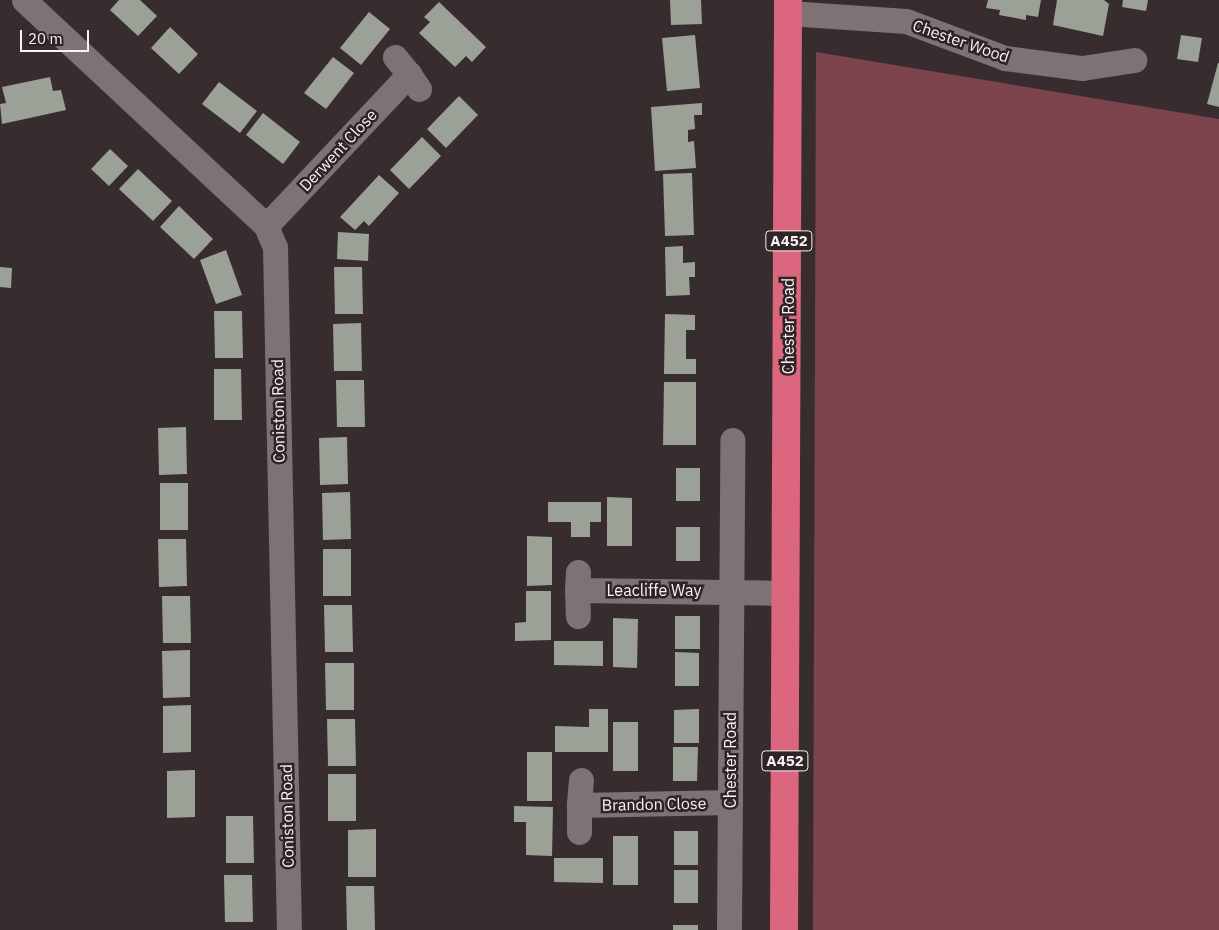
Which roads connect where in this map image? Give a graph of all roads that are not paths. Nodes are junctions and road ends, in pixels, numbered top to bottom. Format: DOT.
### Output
graph roads {
  1 [pos="24,0"];
  2 [pos="788,7"];
  3 [pos="1134,60"];
  4 [pos="408,74"];
  5 [pos="266,226"];
  6 [pos="732,440"];
  7 [pos="730,590"];
  8 [pos="786,593"];
  9 [pos="578,616"];
  10 [pos="581,780"];
  11 [pos="730,802"];
  12 [pos="579,805"];
  13 [pos="579,832"];
  14 [pos="289,930"];
  15 [pos="729,930"];
  16 [pos="784,930"];
  1 -- 5 [label="street, Coniston Road"];
  2 -- 3 [label="street, Chester Wood"];
  2 -- 8 [label="highway, Chester Road / A452"];
  4 -- 5 [label="street, Derwent Close"];
  5 -- 14 [label="street, Coniston Road"];
  6 -- 7 [label="street, Chester Road"];
  7 -- 8 [label="street"];
  7 -- 9 [label="street, Leacliffe Way"];
  7 -- 11 [label="street, Chester Road"];
  8 -- 16 [label="highway, Chester Road / A452"];
  10 -- 12 [label="street, Brandon Close"];
  11 -- 12 [label="street, Brandon Close"];
  11 -- 15 [label="street, Chester Road"];
  12 -- 13 [label="street, Brandon Close"];
}
